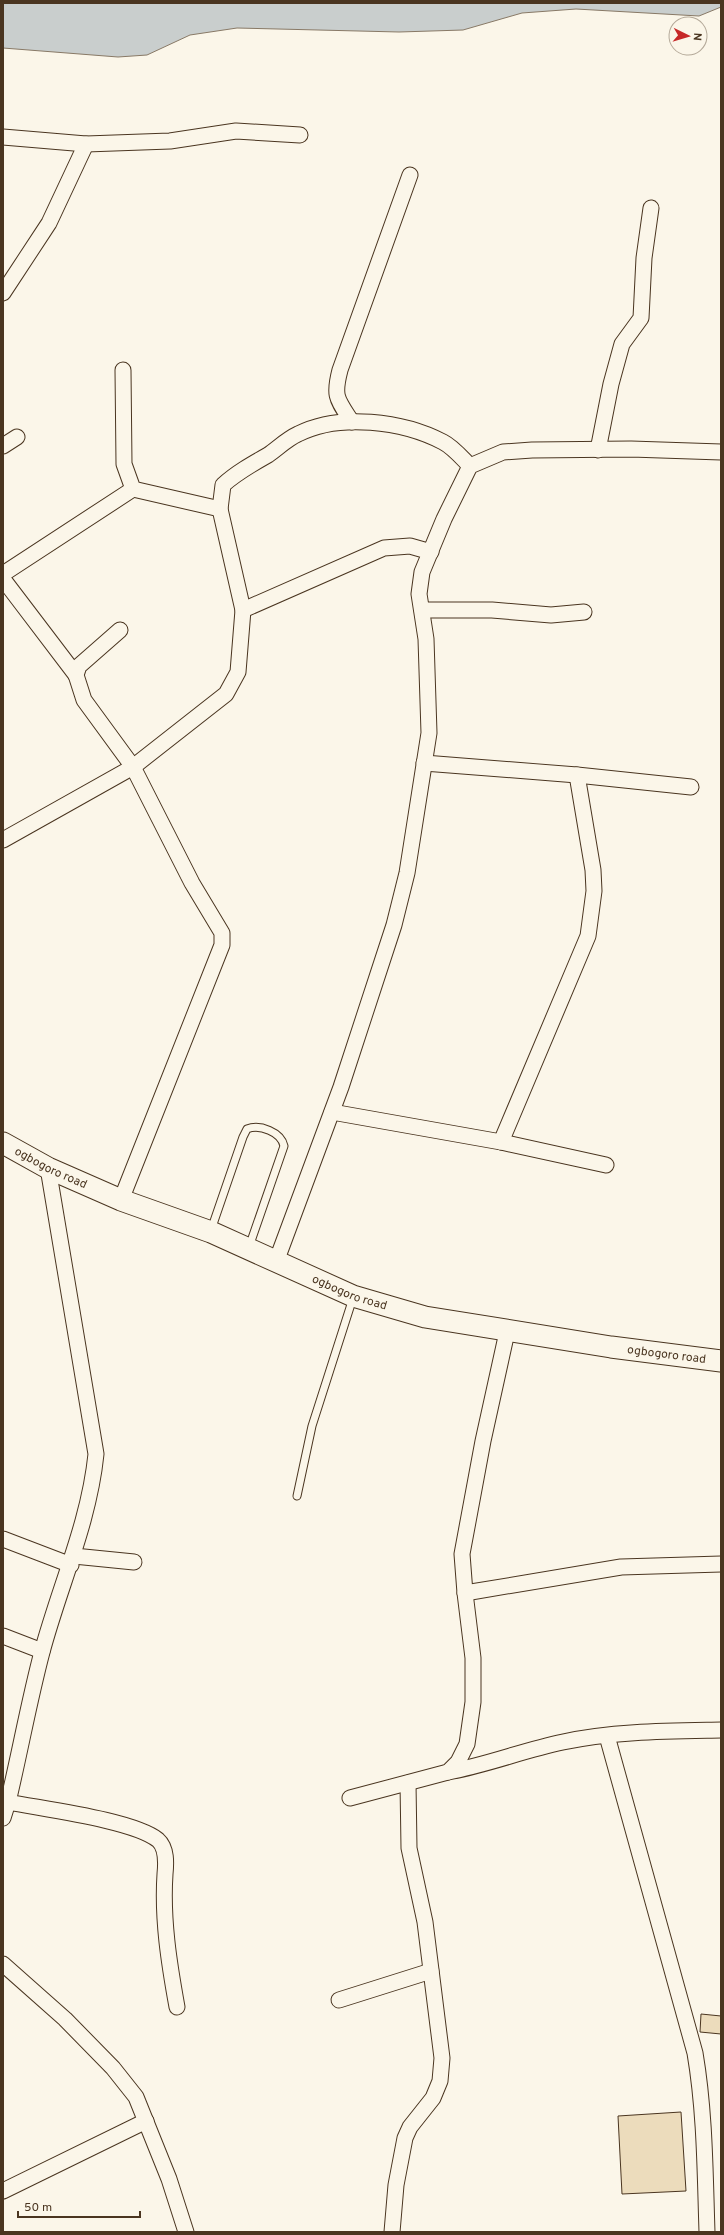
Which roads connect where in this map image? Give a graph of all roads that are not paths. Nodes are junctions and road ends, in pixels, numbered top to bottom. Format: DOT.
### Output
graph roads {
  1 [pos="300,135"];
  2 [pos="3,137"];
  3 [pos="86,144"];
  4 [pos="410,175"];
  5 [pos="651,208"];
  6 [pos="3,293"];
  7 [pos="123,370"];
  8 [pos="352,422"];
  9 [pos="17,437"];
  10 [pos="3,446"];
  11 [pos="598,450"];
  12 [pos="721,452"];
  13 [pos="470,466"];
  14 [pos="132,489"];
  15 [pos="220,509"];
  16 [pos="431,552"];
  17 [pos="3,574"];
  18 [pos="3,579"];
  19 [pos="243,610"];
  20 [pos="422,610"];
  21 [pos="584,612"];
  22 [pos="120,630"];
  23 [pos="76,675"];
  24 [pos="424,764"];
  25 [pos="133,767"];
  26 [pos="577,775"];
  27 [pos="691,787"];
  28 [pos="3,840"];
  29 [pos="332,1112"];
  30 [pos="501,1142"];
  31 [pos="3,1143"];
  32 [pos="606,1166"];
  33 [pos="48,1168"];
  34 [pos="121,1200"];
  35 [pos="211,1232"];
  36 [pos="248,1250"];
  37 [pos="276,1262"];
  38 [pos="353,1296"];
  39 [pos="507,1332"];
  40 [pos="721,1361"];
  41 [pos="297,1496"];
  42 [pos="3,1539"];
  43 [pos="72,1561"];
  44 [pos="134,1562"];
  45 [pos="721,1564"];
  46 [pos="465,1593"];
  47 [pos="3,1636"];
  48 [pos="42,1651"];
  49 [pos="721,1730"];
  50 [pos="607,1736"];
  51 [pos="448,1772"];
  52 [pos="408,1783"];
  53 [pos="350,1798"];
  54 [pos="8,1802"];
  55 [pos="3,1818"];
  56 [pos="3,1964"];
  57 [pos="431,1971"];
  58 [pos="339,2000"];
  59 [pos="177,2007"];
  60 [pos="146,2121"];
  61 [pos="3,2191"];
  62 [pos="186,2232"];
  63 [pos="392,2232"];
  64 [pos="707,2232"];
  1 -- 3 [label="street"];
  2 -- 3 [label="street"];
  3 -- 6 [label="street"];
  4 -- 8 [label="street"];
  5 -- 11 [label="street"];
  7 -- 14 [label="street"];
  8 -- 13 [label="street"];
  8 -- 15 [label="street"];
  9 -- 10 [label="street"];
  11 -- 12 [label="street"];
  11 -- 13 [label="street"];
  13 -- 16 [label="street"];
  14 -- 15 [label="street"];
  14 -- 17 [label="street"];
  15 -- 19 [label="street"];
  16 -- 19 [label="street"];
  16 -- 20 [label="street"];
  18 -- 23 [label="street"];
  19 -- 25 [label="street"];
  20 -- 21 [label="street"];
  20 -- 24 [label="street"];
  22 -- 23 [label="street"];
  23 -- 25 [label="street"];
  24 -- 26 [label="street"];
  24 -- 29 [label="street"];
  25 -- 28 [label="street"];
  25 -- 34 [label="street"];
  26 -- 27 [label="street"];
  26 -- 30 [label="street"];
  29 -- 30 [label="street"];
  29 -- 37 [label="street"];
  30 -- 32 [label="street"];
  31 -- 33 [label="street, ogbogoro road"];
  33 -- 34 [label="street, ogbogoro road"];
  33 -- 43 [label="street"];
  34 -- 35 [label="street, ogbogoro road"];
  35 -- 36 [label="street, ogbogoro road"];
  35 -- 36 [label="lane"];
  36 -- 37 [label="street, ogbogoro road"];
  37 -- 38 [label="street, ogbogoro road"];
  38 -- 39 [label="street, ogbogoro road"];
  38 -- 41 [label="lane"];
  39 -- 40 [label="street, ogbogoro road"];
  39 -- 46 [label="street"];
  42 -- 43 [label="street"];
  43 -- 44 [label="street"];
  43 -- 48 [label="street"];
  45 -- 46 [label="street"];
  46 -- 51 [label="street"];
  47 -- 48 [label="street"];
  48 -- 54 [label="street"];
  49 -- 50 [label="street"];
  50 -- 51 [label="street"];
  50 -- 64 [label="street"];
  51 -- 52 [label="street"];
  52 -- 53 [label="street"];
  52 -- 57 [label="street"];
  54 -- 55 [label="street"];
  54 -- 59 [label="street"];
  56 -- 60 [label="street"];
  57 -- 58 [label="street"];
  57 -- 63 [label="street"];
  60 -- 61 [label="street"];
  60 -- 62 [label="street"];
}
